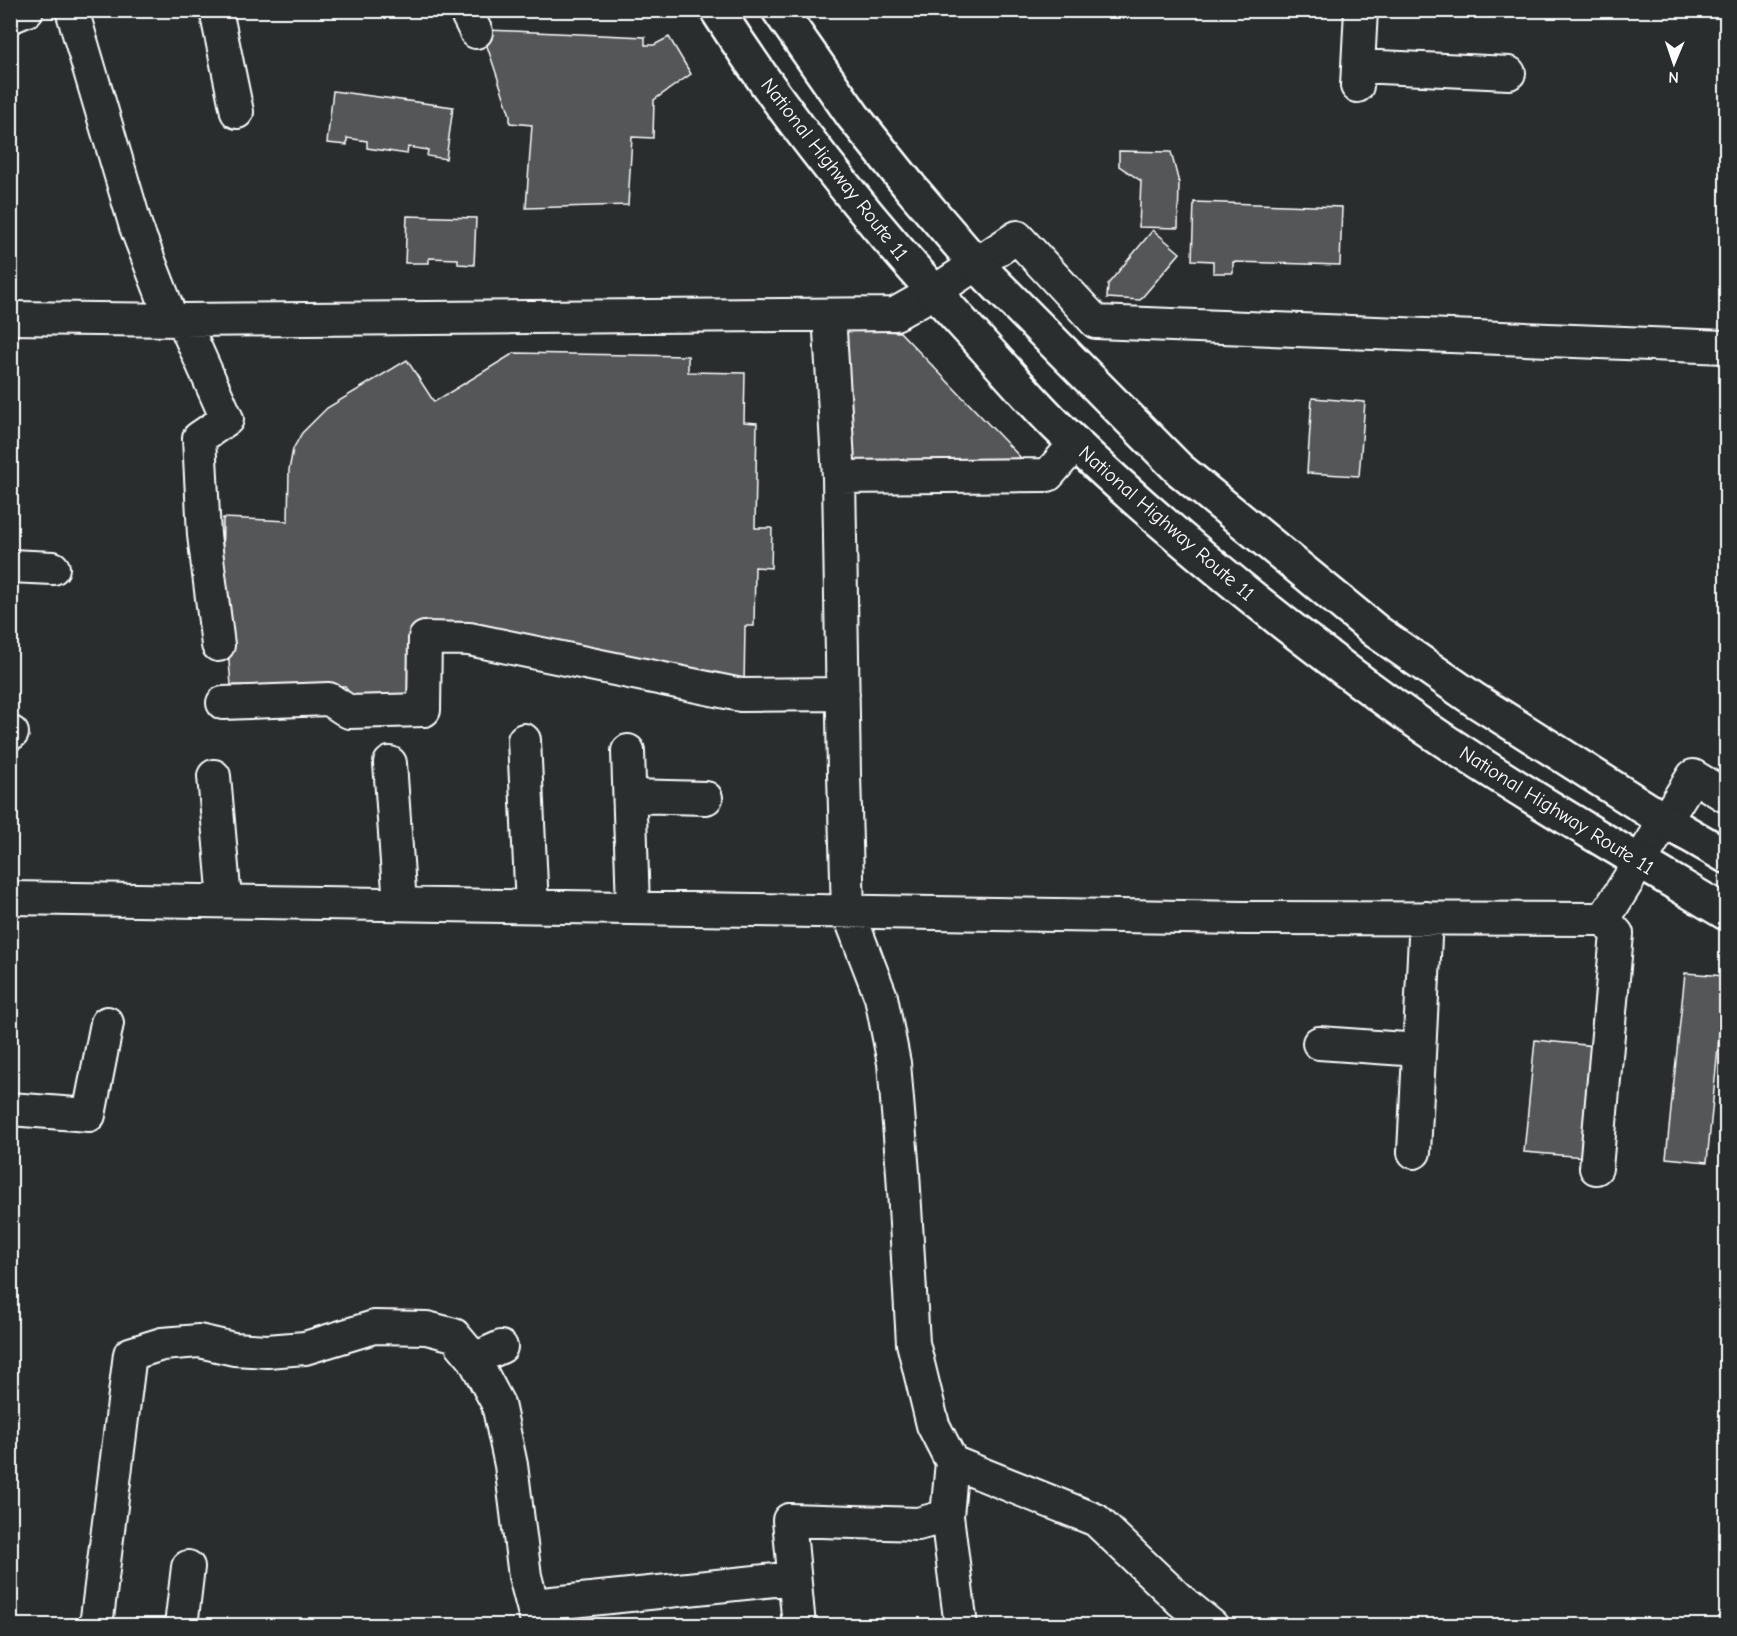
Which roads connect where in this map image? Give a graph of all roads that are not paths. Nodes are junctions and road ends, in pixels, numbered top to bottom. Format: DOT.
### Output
graph roads {
  1 [pos="27,10"];
  2 [pos="72,10"];
  3 [pos="216,10"];
  4 [pos="717,10"];
  5 [pos="779,10"];
  6 [pos="1361,10"];
  7 [pos="10,16"];
  8 [pos="1509,73"];
  9 [pos="237,112"];
  10 [pos="976,264"];
  11 [pos="933,292"];
  12 [pos="829,315"];
  13 [pos="10,318"];
  14 [pos="177,320"];
  15 [pos="1726,347"];
  16 [pos="1076,443"];
  17 [pos="839,477"];
  18 [pos="10,566"];
  19 [pos="53,568"];
  20 [pos="218,645"];
  21 [pos="843,694"];
  22 [pos="223,703"];
  23 [pos="524,740"];
  24 [pos="628,751"];
  25 [pos="390,764"];
  26 [pos="214,776"];
  27 [pos="630,796"];
  28 [pos="1726,796"];
  29 [pos="706,798"];
  30 [pos="1664,820"];
  31 [pos="1726,856"];
  32 [pos="1638,861"];
  33 [pos="10,898"];
  34 [pos="225,901"];
  35 [pos="400,904"];
  36 [pos="532,906"];
  37 [pos="633,907"];
  38 [pos="848,910"];
  39 [pos="1726,913"];
  40 [pos="1426,918"];
  41 [pos="1604,919"];
  42 [pos="106,1023"];
  43 [pos="1319,1043"];
  44 [pos="1419,1050"];
  45 [pos="10,1109"];
  46 [pos="1414,1152"];
  47 [pos="1596,1168"];
  48 [pos="952,1462"];
  49 [pos="947,1516"];
  50 [pos="188,1567"];
  51 [pos="794,1578"];
  52 [pos="535,1615"];
  53 [pos="96,1626"];
  54 [pos="181,1626"];
  55 [pos="799,1626"];
  56 [pos="961,1626"];
  57 [pos="1212,1626"];
  1 -- 7 [label="street"];
  2 -- 14 [label="street"];
  3 -- 9 [label="street"];
  4 -- 11 [label="highway, National Highway Route 11"];
  5 -- 10 [label="highway"];
  6 -- 8 [label="street"];
  10 -- 11 [label="street"];
  10 -- 15 [label="street"];
  10 -- 30 [label="highway"];
  11 -- 12 [label="street"];
  11 -- 16 [label="highway, National Highway Route 11"];
  12 -- 14 [label="street"];
  12 -- 17 [label="street"];
  13 -- 14 [label="street"];
  14 -- 20 [label="street"];
  16 -- 17 [label="street"];
  16 -- 32 [label="highway, National Highway Route 11"];
  17 -- 21 [label="street"];
  18 -- 19 [label="street"];
  21 -- 22 [label="street"];
  21 -- 38 [label="street"];
  23 -- 36 [label="street"];
  24 -- 27 [label="street"];
  25 -- 35 [label="street"];
  26 -- 34 [label="street"];
  27 -- 29 [label="street"];
  27 -- 37 [label="street"];
  28 -- 30 [label="street"];
  30 -- 31 [label="highway"];
  30 -- 32 [label="street"];
  32 -- 39 [label="highway, National Highway Route 11"];
  32 -- 41 [label="street"];
  33 -- 34 [label="street"];
  34 -- 35 [label="street"];
  35 -- 36 [label="street"];
  36 -- 37 [label="street"];
  37 -- 38 [label="street"];
  38 -- 40 [label="street"];
  38 -- 48 [label="street"];
  40 -- 41 [label="street"];
  40 -- 44 [label="street"];
  41 -- 47 [label="street"];
  42 -- 45 [label="street"];
  43 -- 44 [label="street"];
  44 -- 46 [label="street"];
  48 -- 49 [label="street"];
  48 -- 57 [label="street"];
  49 -- 51 [label="street"];
  49 -- 56 [label="street"];
  50 -- 54 [label="street"];
  51 -- 52 [label="street"];
  51 -- 55 [label="street"];
  52 -- 53 [label="street"];
}
